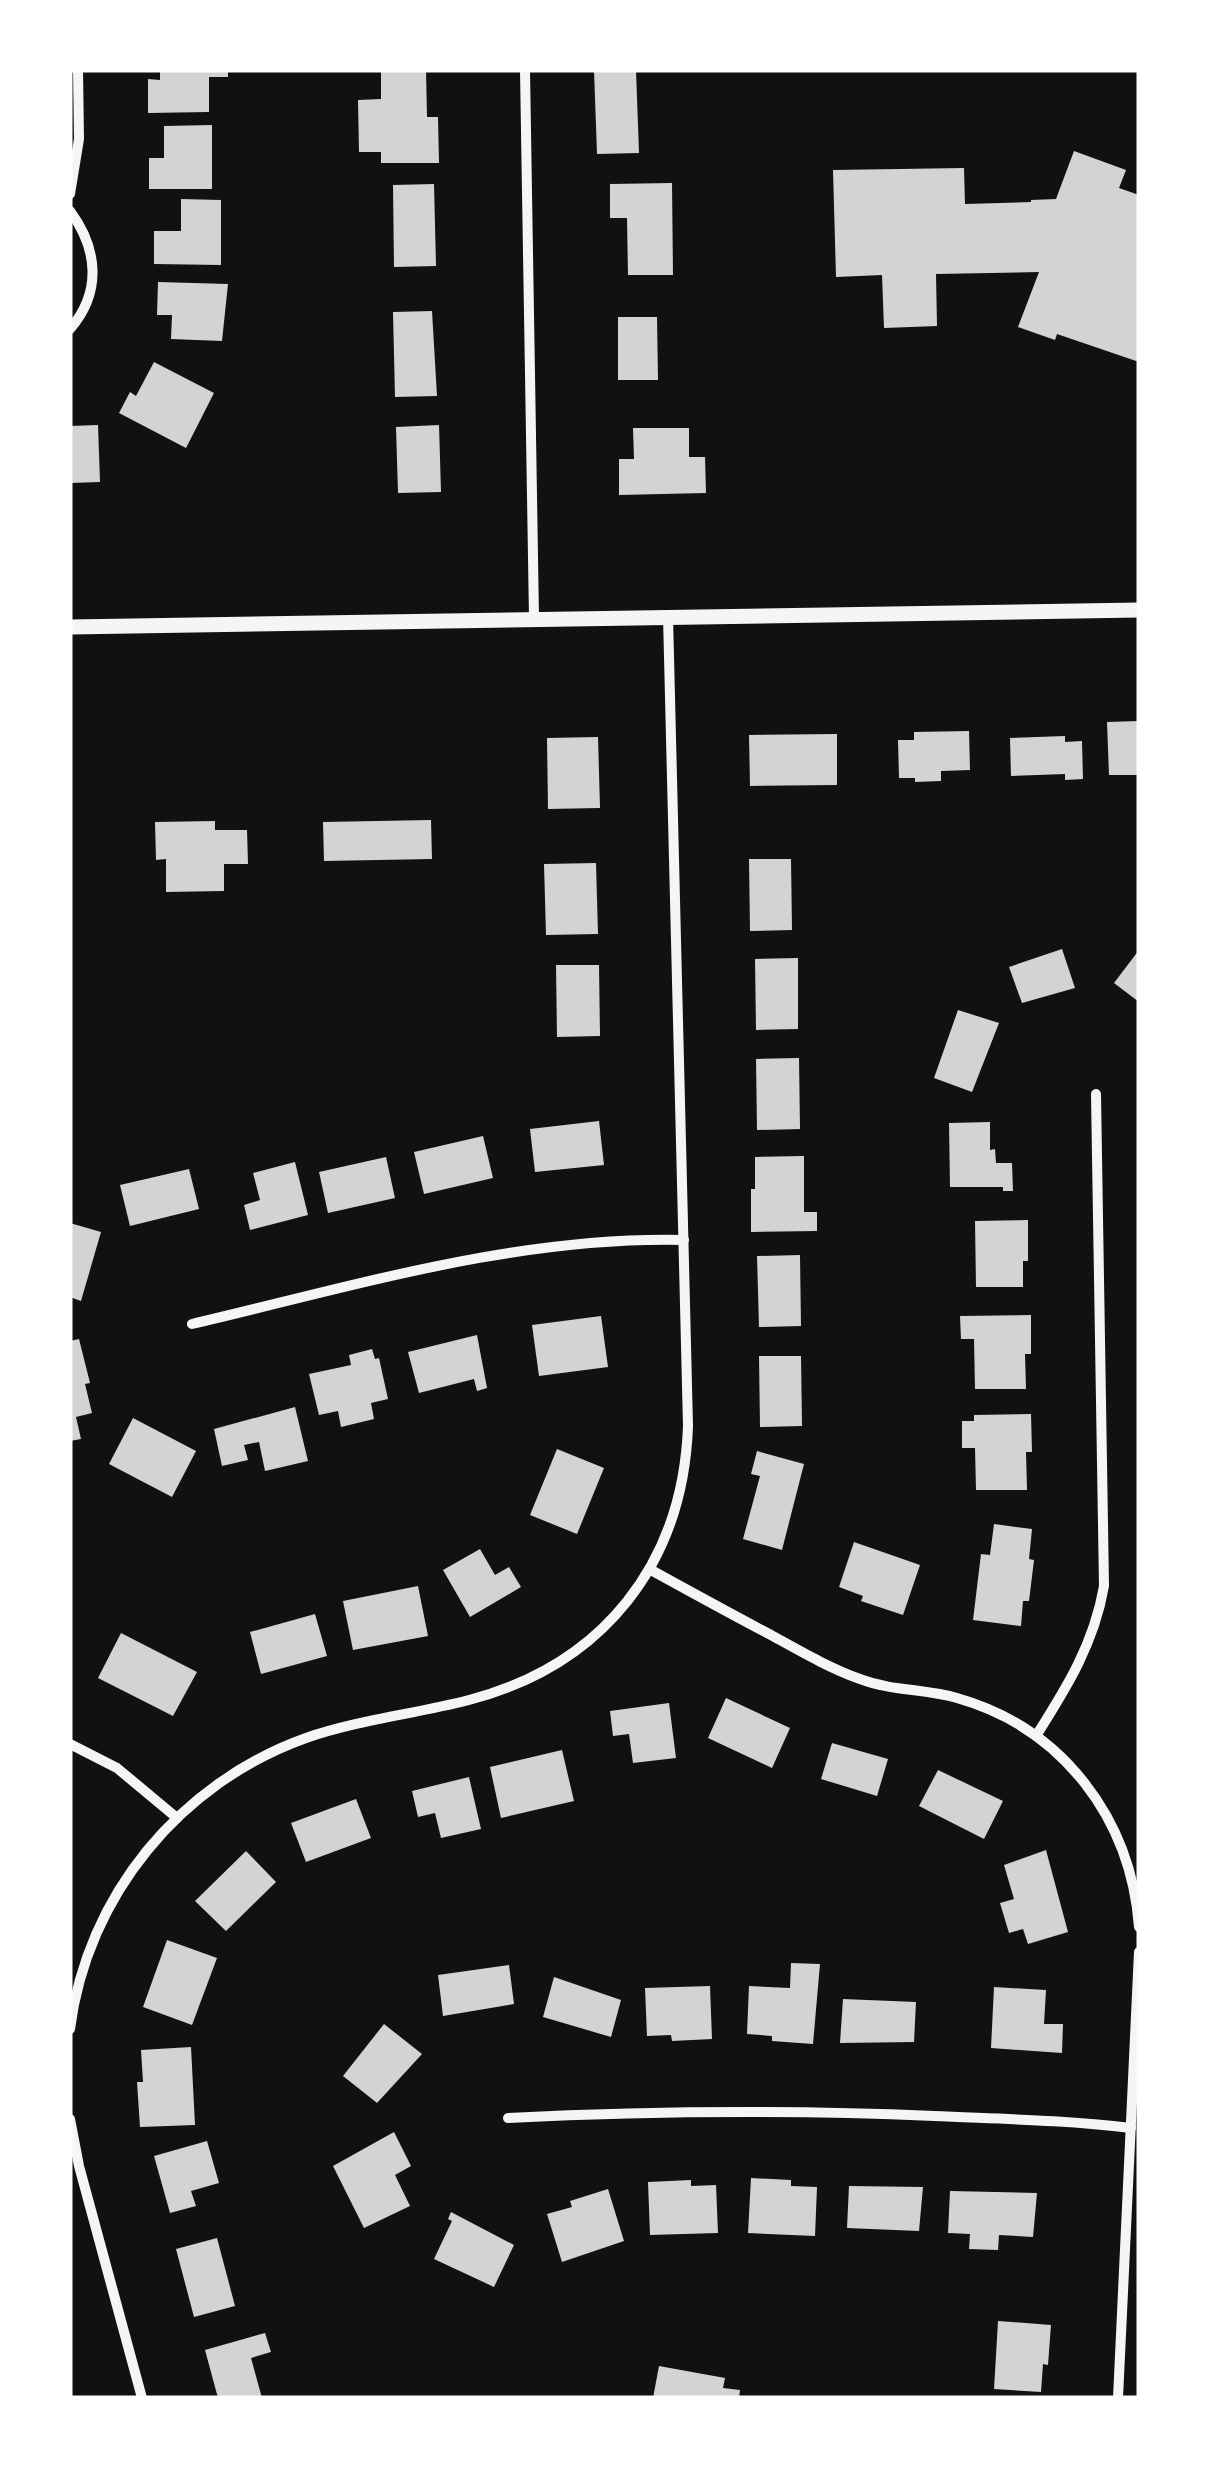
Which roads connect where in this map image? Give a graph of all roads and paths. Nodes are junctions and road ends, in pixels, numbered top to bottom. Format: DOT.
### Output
graph roads {
  1 [pos="78,70"];
  2 [pos="525,70"];
  3 [pos="70,194"];
  4 [pos="70,211"];
  5 [pos="70,328"];
  6 [pos="1139,610"];
  7 [pos="668,616"];
  8 [pos="534,618"];
  9 [pos="70,627"];
  10 [pos="1096,1094"];
  11 [pos="684,1240"];
  12 [pos="192,1324"];
  13 [pos="650,1570"];
  14 [pos="1036,1736"];
  15 [pos="70,1744"];
  16 [pos="177,1818"];
  17 [pos="1139,1926"];
  18 [pos="1139,1952"];
  19 [pos="70,2029"];
  20 [pos="508,2118"];
  21 [pos="70,2119"];
  22 [pos="1131,2128"];
  23 [pos="72,2145"];
  24 [pos="142,2398"];
  25 [pos="1118,2398"];
  1 -- 3 [label="street"];
  2 -- 8 [label="street"];
  4 -- 5 [label="street"];
  6 -- 7 [label="street"];
  7 -- 8 [label="street"];
  7 -- 11 [label="street"];
  8 -- 9 [label="street"];
  10 -- 14 [label="street"];
  11 -- 12 [label="street"];
  11 -- 13 [label="street"];
  13 -- 14 [label="street"];
  13 -- 16 [label="street"];
  14 -- 17 [label="street"];
  15 -- 16 [label="street"];
  16 -- 19 [label="street"];
  18 -- 22 [label="street"];
  20 -- 22 [label="street"];
  21 -- 23 [label="street"];
  22 -- 25 [label="street"];
  23 -- 24 [label="street"];
}
